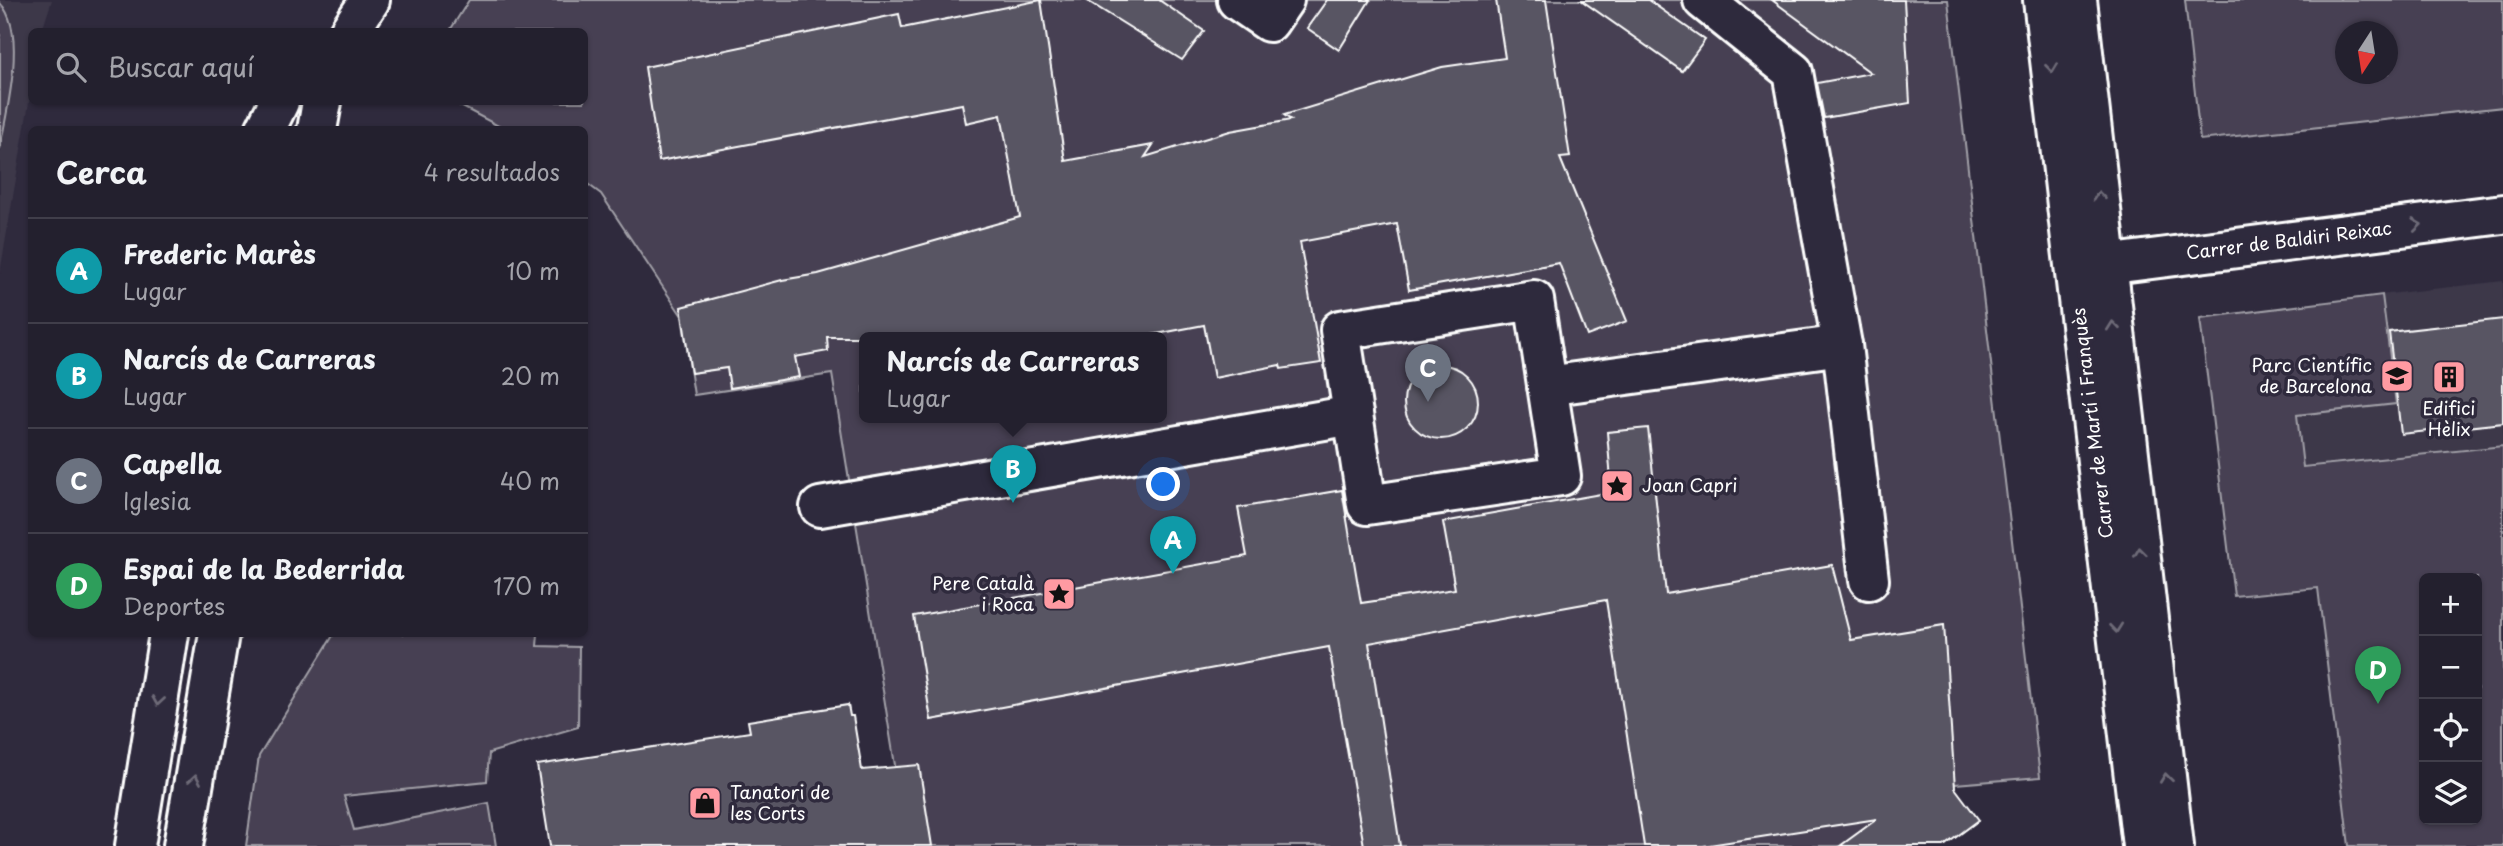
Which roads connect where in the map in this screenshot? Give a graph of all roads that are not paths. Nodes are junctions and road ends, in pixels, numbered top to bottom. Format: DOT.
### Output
graph roads {
  1 [pos="370,0"];
  2 [pos="1237,0"];
  3 [pos="1284,0"];
  4 [pos="1703,0"];
  5 [pos="2043,0"];
  6 [pos="2077,0"];
  7 [pos="352,28"];
  8 [pos="278,105"];
  9 [pos="321,105"];
  10 [pos="267,126"];
  11 [pos="318,126"];
  12 [pos="2503,214"];
  13 [pos="2091,266"];
  14 [pos="1842,345"];
  15 [pos="1547,386"];
  16 [pos="1353,415"];
  17 [pos="820,508"];
  18 [pos="1869,580"];
  19 [pos="169,637"];
  20 [pos="218,637"];
  21 [pos="135,846"];
  22 [pos="183,846"];
  23 [pos="2142,846"];
  24 [pos="2174,846"];
  1 -- 7 [label="street"];
  2 -- 3 [label="street"];
  4 -- 14 [label="street"];
  5 -- 13 [label="street, Carrer de Martí i Franquès, one-way"];
  13 -- 6 [label="street, Carrer de Martí i Franquès, one-way"];
  8 -- 10 [label="street"];
  9 -- 11 [label="street"];
  13 -- 12 [label="street, Carrer de Baldiri Reixac, one-way"];
  13 -- 23 [label="street, Carrer de Martí i Franquès, one-way"];
  24 -- 13 [label="street, Carrer de Martí i Franquès, one-way"];
  14 -- 15 [label="street"];
  14 -- 18 [label="street"];
  15 -- 16 [label="street"];
  15 -- 16 [label="street"];
  16 -- 17 [label="street"];
  19 -- 21 [label="street, one-way"];
  22 -- 20 [label="street, one-way"];
}
